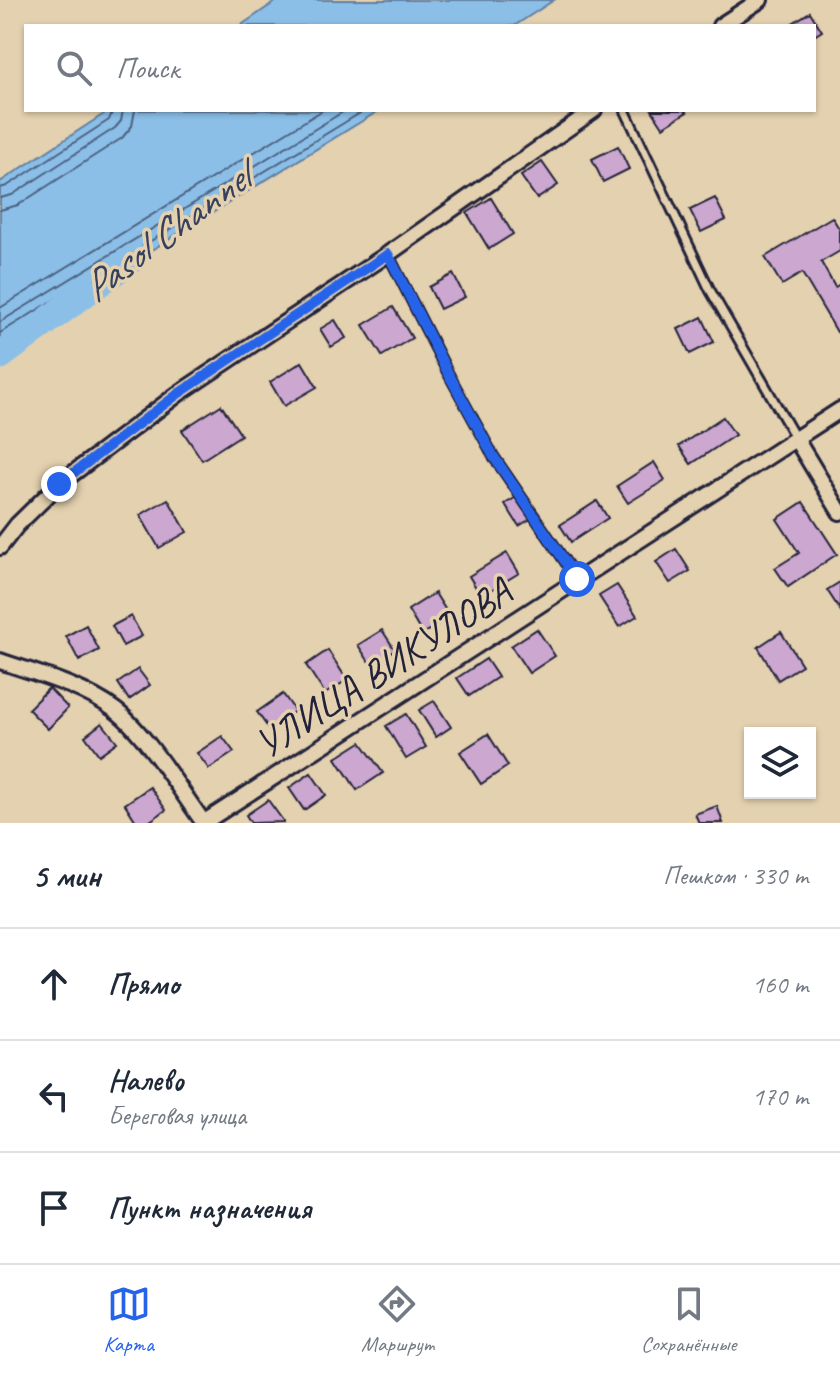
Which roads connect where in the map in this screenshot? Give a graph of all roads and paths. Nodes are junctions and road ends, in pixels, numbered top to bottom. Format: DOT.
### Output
graph roads {
  1 [pos="760,0"];
  2 [pos="723,24"];
  3 [pos="591,112"];
  4 [pos="626,112"];
  5 [pos="388,254"];
  6 [pos="840,410"];
  7 [pos="796,439"];
  8 [pos="840,512"];
  9 [pos="0,547"];
  10 [pos="577,579"];
  11 [pos="0,661"];
  12 [pos="203,823"];
  1 -- 2 [label="street"];
  3 -- 5 [label="street"];
  4 -- 7 [label="lane"];
  5 -- 9 [label="street"];
  5 -- 10 [label="lane"];
  6 -- 7 [label="street, УЛИЦА ВИКУЛОВА"];
  7 -- 8 [label="street"];
  7 -- 10 [label="street, УЛИЦА ВИКУЛОВА"];
  10 -- 12 [label="street, УЛИЦА ВИКУЛОВА"];
  11 -- 12 [label="street"];
}
